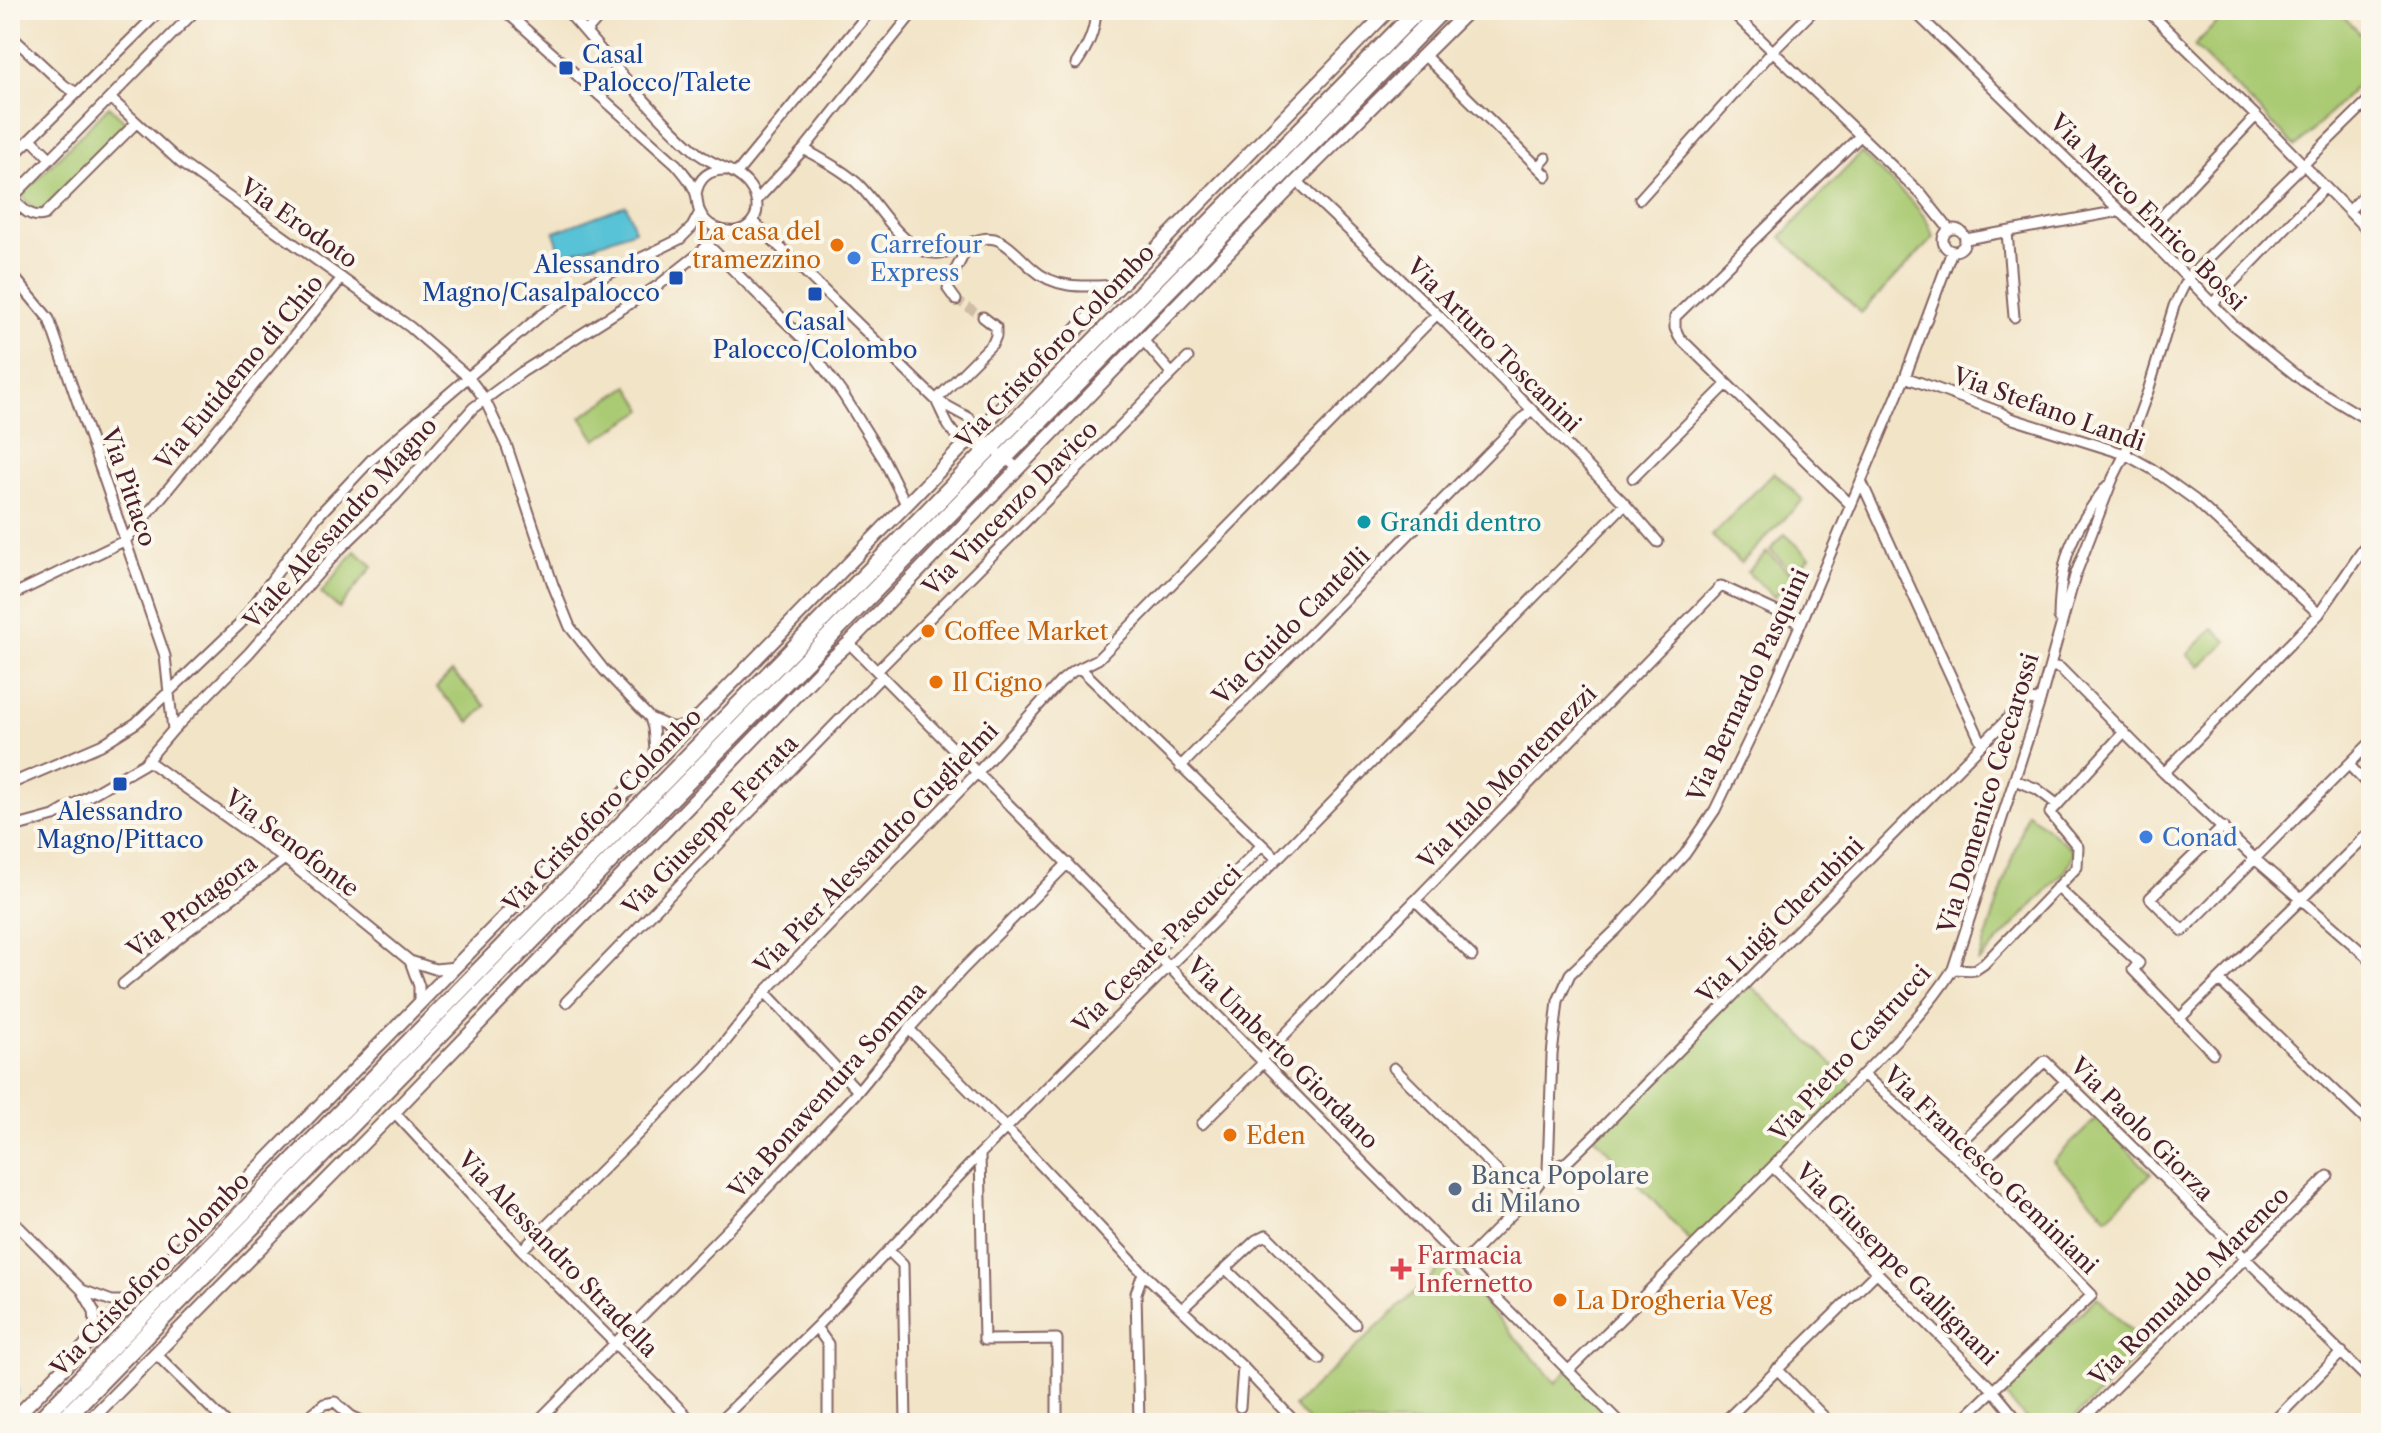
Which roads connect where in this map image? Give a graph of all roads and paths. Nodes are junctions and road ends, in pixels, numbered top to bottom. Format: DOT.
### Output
graph roads {
  1 [pos="161,10"];
  2 [pos="196,10"];
  3 [pos="504,10"];
  4 [pos="566,10"];
  5 [pos="605,10"];
  6 [pos="871,10"];
  7 [pos="915,10"];
  8 [pos="1096,10"];
  9 [pos="1389,10"];
  10 [pos="1418,10"];
  11 [pos="1442,10"];
  12 [pos="1469,10"];
  13 [pos="1730,10"];
  14 [pos="1814,10"];
  15 [pos="1913,10"];
  16 [pos="2147,10"];
  17 [pos="586,32"];
  18 [pos="10,35"];
  19 [pos="1772,52"];
  20 [pos="1424,55"];
  21 [pos="1076,64"];
  22 [pos="77,93"];
  23 [pos="110,98"];
  24 [pos="2371,98"];
  25 [pos="2256,116"];
  26 [pos="136,123"];
  27 [pos="1860,136"];
  28 [pos="31,139"];
  29 [pos="804,149"];
  30 [pos="50,158"];
  31 [pos="1546,158"];
  32 [pos="10,159"];
  33 [pos="2303,166"];
  34 [pos="1538,167"];
  35 [pos="725,170"];
  36 [pos="736,174"];
  37 [pos="1547,176"];
  38 [pos="1297,181"];
  39 [pos="2324,188"];
  40 [pos="2371,188"];
  41 [pos="696,194"];
  42 [pos="11,199"];
  43 [pos="1640,199"];
  44 [pos="756,201"];
  45 [pos="2120,211"];
  46 [pos="2349,211"];
  47 [pos="700,212"];
  48 [pos="753,221"];
  49 [pos="718,229"];
  50 [pos="1949,229"];
  51 [pos="1203,231"];
  52 [pos="2007,232"];
  53 [pos="2371,234"];
  54 [pos="1169,235"];
  55 [pos="2144,235"];
  56 [pos="1966,239"];
  57 [pos="708,245"];
  58 [pos="966,246"];
  59 [pos="1952,251"];
  60 [pos="10,272"];
  61 [pos="342,278"];
  62 [pos="2187,279"];
  63 [pos="1120,285"];
  64 [pos="956,300"];
  65 [pos="2213,303"];
  66 [pos="1437,314"];
  67 [pos="983,317"];
  68 [pos="2014,317"];
  69 [pos="1143,340"];
  70 [pos="1188,358"];
  71 [pos="1172,374"];
  72 [pos="468,377"];
  73 [pos="1905,377"];
  74 [pos="1727,384"];
  75 [pos="484,398"];
  76 [pos="936,400"];
  77 [pos="1531,410"];
  78 [pos="2371,422"];
  79 [pos="979,430"];
  80 [pos="967,441"];
  81 [pos="990,447"];
  82 [pos="2125,454"];
  83 [pos="1012,462"];
  84 [pos="1633,478"];
  85 [pos="2113,478"];
  86 [pos="1861,481"];
  87 [pos="906,504"];
  88 [pos="1625,504"];
  89 [pos="1851,505"];
  90 [pos="2371,538"];
  91 [pos="126,540"];
  92 [pos="1658,542"];
  93 [pos="10,596"];
  94 [pos="2319,614"];
  95 [pos="1801,623"];
  96 [pos="2059,630"];
  97 [pos="849,643"];
  98 [pos="828,662"];
  99 [pos="2050,666"];
  100 [pos="798,667"];
  101 [pos="1080,668"];
  102 [pos="879,674"];
  103 [pos="169,692"];
  104 [pos="2040,701"];
  105 [pos="650,718"];
  106 [pos="688,727"];
  107 [pos="173,730"];
  108 [pos="2124,732"];
  109 [pos="2371,742"];
  110 [pos="1982,744"];
  111 [pos="656,760"];
  112 [pos="148,761"];
  113 [pos="2349,765"];
  114 [pos="1180,767"];
  115 [pos="2164,773"];
  116 [pos="976,774"];
  117 [pos="2015,780"];
  118 [pos="10,784"];
  119 [pos="2371,788"];
  120 [pos="2058,805"];
  121 [pos="2223,827"];
  122 [pos="10,828"];
  123 [pos="2371,831"];
  124 [pos="1262,845"];
  125 [pos="285,859"];
  126 [pos="1277,859"];
  127 [pos="2255,859"];
  128 [pos="1068,863"];
  129 [pos="2057,887"];
  130 [pos="2302,898"];
  131 [pos="1416,901"];
  132 [pos="1155,952"];
  133 [pos="1472,956"];
  134 [pos="2371,960"];
  135 [pos="410,961"];
  136 [pos="1168,965"];
  137 [pos="456,967"];
  138 [pos="1953,969"];
  139 [pos="2220,981"];
  140 [pos="123,984"];
  141 [pos="765,992"];
  142 [pos="566,1002"];
  143 [pos="419,1005"];
  144 [pos="2179,1019"];
  145 [pos="909,1029"];
  146 [pos="2213,1053"];
  147 [pos="1263,1061"];
  148 [pos="1394,1068"];
  149 [pos="1863,1074"];
  150 [pos="2066,1081"];
  151 [pos="858,1091"];
  152 [pos="394,1112"];
  153 [pos="1202,1124"];
  154 [pos="2371,1125"];
  155 [pos="1006,1128"];
  156 [pos="1950,1152"];
  157 [pos="980,1154"];
  158 [pos="1773,1167"];
  159 [pos="1548,1171"];
  160 [pos="1972,1172"];
  161 [pos="2328,1176"];
  162 [pos="1526,1200"];
  163 [pos="10,1218"];
  164 [pos="522,1250"];
  165 [pos="889,1251"];
  166 [pos="2245,1260"];
  167 [pos="1464,1262"];
  168 [pos="1225,1268"];
  169 [pos="1877,1272"];
  170 [pos="1143,1273"];
  171 [pos="82,1290"];
  172 [pos="131,1301"];
  173 [pos="1182,1309"];
  174 [pos="1355,1324"];
  175 [pos="816,1327"];
  176 [pos="96,1335"];
  177 [pos="614,1343"];
  178 [pos="2342,1352"];
  179 [pos="155,1353"];
  180 [pos="1319,1359"];
  181 [pos="1243,1367"];
  182 [pos="1777,1369"];
  183 [pos="1569,1370"];
  184 [pos="2371,1382"];
  185 [pos="1992,1389"];
  186 [pos="1240,1407"];
  187 [pos="10,1423"];
  188 [pos="37,1423"];
  189 [pos="60,1423"];
  190 [pos="87,1423"];
  191 [pos="226,1423"];
  192 [pos="300,1423"];
  193 [pos="366,1423"];
  194 [pos="536,1423"];
  195 [pos="694,1423"];
  196 [pos="718,1423"];
  197 [pos="828,1423"];
  198 [pos="906,1423"];
  199 [pos="1057,1423"];
  200 [pos="1139,1423"];
  201 [pos="1296,1423"];
  202 [pos="1620,1423"];
  203 [pos="1723,1423"];
  204 [pos="1830,1423"];
  205 [pos="1959,1423"];
  206 [pos="2020,1423"];
  207 [pos="2079,1423"];
  208 [pos="2272,1423"];
  1 -- 22 [label="street"];
  2 -- 23 [label="street"];
  3 -- 41 [label="street"];
  4 -- 17 [label="street"];
  5 -- 17 [label="street"];
  6 -- 36 [label="street"];
  7 -- 29 [label="street"];
  8 -- 21 [label="street"];
  9 -- 54 [label="street, Via Cristoforo Colombo"];
  10 -- 51 [label="main road, Via Cristoforo Colombo"];
  11 -- 83 [label="main road, Via Cristoforo Colombo"];
  12 -- 20 [label="street, Via Cristoforo Colombo"];
  13 -- 19 [label="street"];
  14 -- 19 [label="street"];
  15 -- 45 [label="street, Via Marco Enrico Bossi"];
  16 -- 25 [label="street"];
  17 -- 35 [label="street"];
  18 -- 22 [label="street"];
  19 -- 27 [label="street"];
  19 -- 43 [label="street"];
  20 -- 34 [label="street"];
  20 -- 38 [label="street, Via Cristoforo Colombo"];
  22 -- 28 [label="street"];
  23 -- 26 [label="street, Via Erodoto"];
  23 -- 30 [label="street"];
  24 -- 33 [label="street, Via Domenico Ceccarossi"];
  25 -- 33 [label="street"];
  25 -- 55 [label="street"];
  26 -- 42 [label="street"];
  26 -- 61 [label="street, Via Erodoto"];
  27 -- 50 [label="street"];
  27 -- 74 [label="street"];
  28 -- 30 [label="street"];
  28 -- 32 [label="street"];
  29 -- 44 [label="street"];
  29 -- 58 [label="street"];
  30 -- 42 [label="street"];
  31 -- 34 [label="street"];
  33 -- 39 [label="street"];
  33 -- 62 [label="street, Via Domenico Ceccarossi"];
  34 -- 37 [label="street"];
  35 -- 36 [label="street"];
  35 -- 41 [label="street"];
  36 -- 44 [label="street"];
  38 -- 66 [label="street, Via Arturo Toscanini"];
  38 -- 69 [label="street, Via Cristoforo Colombo"];
  39 -- 46 [label="street"];
  39 -- 65 [label="street"];
  40 -- 46 [label="street"];
  41 -- 47 [label="street"];
  44 -- 48 [label="street"];
  45 -- 52 [label="street"];
  45 -- 55 [label="street, Via Marco Enrico Bossi"];
  46 -- 53 [label="street"];
  47 -- 49 [label="street"];
  47 -- 72 [label="street, Viale Alessandro Magno"];
  48 -- 49 [label="street"];
  48 -- 76 [label="street"];
  49 -- 57 [label="street, Viale Alessandro Magno"];
  50 -- 56 [label="street"];
  50 -- 59 [label="street"];
  51 -- 54 [label="street, Via Cristoforo Colombo"];
  51 -- 81 [label="main road, Via Cristoforo Colombo"];
  52 -- 56 [label="street"];
  52 -- 68 [label="street"];
  54 -- 63 [label="street, Via Cristoforo Colombo"];
  55 -- 62 [label="street, Via Marco Enrico Bossi"];
  56 -- 59 [label="street"];
  57 -- 75 [label="street, Viale Alessandro Magno"];
  57 -- 87 [label="street"];
  58 -- 63 [label="street"];
  58 -- 64 [label="street"];
  59 -- 73 [label="street, Via Bernardo Pasquini"];
  60 -- 91 [label="street, Via Pittaco"];
  61 -- 72 [label="street, Via Erodoto"];
  61 -- 91 [label="street, Via Eutidemo di Chio"];
  62 -- 65 [label="street, Via Marco Enrico Bossi"];
  62 -- 82 [label="street, Via Domenico Ceccarossi"];
  63 -- 79 [label="street, Via Cristoforo Colombo"];
  65 -- 78 [label="street, Via Marco Enrico Bossi"];
  66 -- 77 [label="street, Via Arturo Toscanini"];
  66 -- 101 [label="street, Via Pier Alessandro Guglielmi"];
  67 -- 76 [label="street"];
  69 -- 71 [label="street"];
  69 -- 83 [label="street, Via Cristoforo Colombo"];
  70 -- 71 [label="street, Via Vincenzo Davico"];
  71 -- 102 [label="street, Via Vincenzo Davico"];
  72 -- 75 [label="street, Via Erodoto"];
  72 -- 103 [label="street, Viale Alessandro Magno"];
  73 -- 82 [label="street, Via Stefano Landi"];
  73 -- 86 [label="street, Via Bernardo Pasquini"];
  74 -- 84 [label="street"];
  74 -- 89 [label="street"];
  75 -- 105 [label="street"];
  75 -- 107 [label="street, Viale Alessandro Magno"];
  76 -- 79 [label="street"];
  76 -- 80 [label="street"];
  77 -- 88 [label="street, Via Arturo Toscanini"];
  77 -- 114 [label="street, Via Guido Cantelli"];
  79 -- 80 [label="street, Via Cristoforo Colombo"];
  79 -- 81 [label="street"];
  80 -- 81 [label="street"];
  80 -- 87 [label="street, Via Cristoforo Colombo"];
  81 -- 83 [label="street"];
  81 -- 188 [label="main road, Via Cristoforo Colombo"];
  82 -- 85 [label="street, Via Domenico Ceccarossi"];
  82 -- 94 [label="street, Via Stefano Landi"];
  83 -- 97 [label="street, Via Cristoforo Colombo"];
  83 -- 100 [label="main road, Via Cristoforo Colombo"];
  85 -- 96 [label="street, Via Domenico Ceccarossi"];
  85 -- 96 [label="street, Via Domenico Ceccarossi"];
  86 -- 89 [label="street, Via Bernardo Pasquini"];
  86 -- 110 [label="street"];
  87 -- 106 [label="street, Via Cristoforo Colombo"];
  88 -- 92 [label="street, Via Arturo Toscanini"];
  88 -- 126 [label="street, Via Cesare Pascucci"];
  89 -- 95 [label="street, Via Bernardo Pasquini"];
  90 -- 94 [label="street"];
  91 -- 93 [label="street, Via Eutidemo di Chio"];
  91 -- 103 [label="street, Via Pittaco"];
  94 -- 115 [label="street"];
  95 -- 131 [label="street, Via Italo Montemezzi"];
  95 -- 159 [label="street, Via Bernardo Pasquini"];
  96 -- 99 [label="street, Via Domenico Ceccarossi"];
  97 -- 98 [label="street, Via Cristoforo Colombo"];
  97 -- 102 [label="street, Via Umberto Giordano"];
  98 -- 100 [label="street"];
  98 -- 152 [label="street, Via Cristoforo Colombo"];
  99 -- 104 [label="street, Via Domenico Ceccarossi"];
  99 -- 108 [label="street"];
  100 -- 189 [label="main road, Via Cristoforo Colombo"];
  101 -- 114 [label="street"];
  101 -- 116 [label="street, Via Pier Alessandro Guglielmi"];
  102 -- 116 [label="street, Via Umberto Giordano"];
  102 -- 142 [label="street, Via Giuseppe Ferrata"];
  103 -- 107 [label="street, Via Pittaco"];
  103 -- 118 [label="street, Viale Alessandro Magno"];
  104 -- 110 [label="street, Via Luigi Cherubini"];
  104 -- 117 [label="street, Via Domenico Ceccarossi"];
  105 -- 106 [label="street"];
  105 -- 111 [label="street"];
  106 -- 111 [label="street, Via Cristoforo Colombo"];
  107 -- 112 [label="street, Viale Alessandro Magno"];
  108 -- 115 [label="street"];
  108 -- 120 [label="street"];
  109 -- 113 [label="street"];
  110 -- 159 [label="street, Via Luigi Cherubini"];
  111 -- 137 [label="street, Via Cristoforo Colombo"];
  112 -- 122 [label="street, Viale Alessandro Magno"];
  112 -- 125 [label="street, Via Senofonte"];
  113 -- 119 [label="street"];
  113 -- 127 [label="street"];
  114 -- 124 [label="street"];
  115 -- 121 [label="street"];
  116 -- 128 [label="street, Via Umberto Giordano"];
  116 -- 141 [label="street, Via Pier Alessandro Guglielmi"];
  117 -- 120 [label="street"];
  117 -- 138 [label="street, Via Domenico Ceccarossi"];
  120 -- 129 [label="street, Via Pietro Castrucci"];
  121 -- 127 [label="street"];
  121 -- 127 [label="street"];
  123 -- 130 [label="street"];
  124 -- 126 [label="street"];
  124 -- 132 [label="street, Via Cesare Pascucci"];
  125 -- 135 [label="street, Via Senofonte"];
  125 -- 140 [label="street, Via Protagora"];
  126 -- 136 [label="street, Via Cesare Pascucci"];
  127 -- 130 [label="street"];
  128 -- 132 [label="street, Via Umberto Giordano"];
  128 -- 145 [label="street, Via Bonaventura Somma"];
  129 -- 138 [label="street, Via Pietro Castrucci"];
  129 -- 144 [label="street"];
  130 -- 134 [label="street"];
  130 -- 139 [label="street"];
  131 -- 133 [label="street"];
  131 -- 147 [label="street, Via Italo Montemezzi"];
  132 -- 136 [label="street, Via Umberto Giordano"];
  135 -- 137 [label="street"];
  135 -- 143 [label="street"];
  136 -- 147 [label="street, Via Umberto Giordano"];
  136 -- 155 [label="street, Via Cesare Pascucci"];
  137 -- 143 [label="street, Via Cristoforo Colombo"];
  138 -- 149 [label="street, Via Pietro Castrucci"];
  139 -- 144 [label="street"];
  139 -- 154 [label="street"];
  141 -- 151 [label="street"];
  141 -- 164 [label="street, Via Pier Alessandro Guglielmi"];
  143 -- 172 [label="street, Via Cristoforo Colombo"];
  144 -- 146 [label="street"];
  145 -- 151 [label="street, Via Bonaventura Somma"];
  145 -- 155 [label="street"];
  147 -- 153 [label="street, Via Italo Montemezzi"];
  147 -- 167 [label="street, Via Umberto Giordano"];
  148 -- 162 [label="street"];
  149 -- 156 [label="street, Via Francesco Geminiani"];
  149 -- 158 [label="street, Via Pietro Castrucci"];
  150 -- 156 [label="street, Via Paolo Giorza"];
  150 -- 160 [label="street"];
  150 -- 166 [label="street, Via Paolo Giorza"];
  151 -- 177 [label="street, Via Bonaventura Somma"];
  152 -- 164 [label="street, Via Alessandro Stradella"];
  152 -- 179 [label="street, Via Cristoforo Colombo"];
  155 -- 157 [label="street, Via Cesare Pascucci"];
  155 -- 170 [label="street"];
  156 -- 160 [label="street, Via Francesco Geminiani"];
  157 -- 165 [label="street, Via Cesare Pascucci"];
  157 -- 199 [label="street"];
  158 -- 169 [label="street, Via Giuseppe Gallignani"];
  158 -- 183 [label="street, Via Pietro Castrucci"];
  159 -- 162 [label="street"];
  160 -- 185 [label="street, Via Francesco Geminiani"];
  161 -- 166 [label="street, Via Romualdo Marenco"];
  162 -- 167 [label="street"];
  163 -- 171 [label="street"];
  164 -- 177 [label="street, Via Alessandro Stradella"];
  165 -- 175 [label="street, Via Cesare Pascucci"];
  165 -- 198 [label="street"];
  166 -- 178 [label="street, Via Paolo Giorza"];
  166 -- 207 [label="street, Via Romualdo Marenco"];
  167 -- 183 [label="street, Via Umberto Giordano"];
  168 -- 173 [label="street"];
  168 -- 174 [label="street"];
  168 -- 180 [label="street"];
  169 -- 182 [label="street"];
  169 -- 185 [label="street, Via Giuseppe Gallignani"];
  170 -- 173 [label="street"];
  170 -- 200 [label="street"];
  171 -- 172 [label="street"];
  171 -- 176 [label="street"];
  172 -- 176 [label="street, Via Cristoforo Colombo"];
  173 -- 181 [label="street"];
  175 -- 196 [label="street, Via Cesare Pascucci"];
  175 -- 197 [label="street"];
  176 -- 187 [label="street, Via Cristoforo Colombo"];
  177 -- 194 [label="street, Via Bonaventura Somma"];
  177 -- 195 [label="street, Via Alessandro Stradella"];
  178 -- 184 [label="street, Via Paolo Giorza"];
  178 -- 208 [label="street"];
  179 -- 190 [label="street, Via Cristoforo Colombo"];
  179 -- 191 [label="street"];
  181 -- 186 [label="street"];
  181 -- 201 [label="street"];
  182 -- 203 [label="street"];
  182 -- 204 [label="street"];
  183 -- 202 [label="street, Via Umberto Giordano"];
  185 -- 205 [label="street"];
  185 -- 206 [label="street, Via Giuseppe Gallignani"];
  192 -- 193 [label="street"];
}
